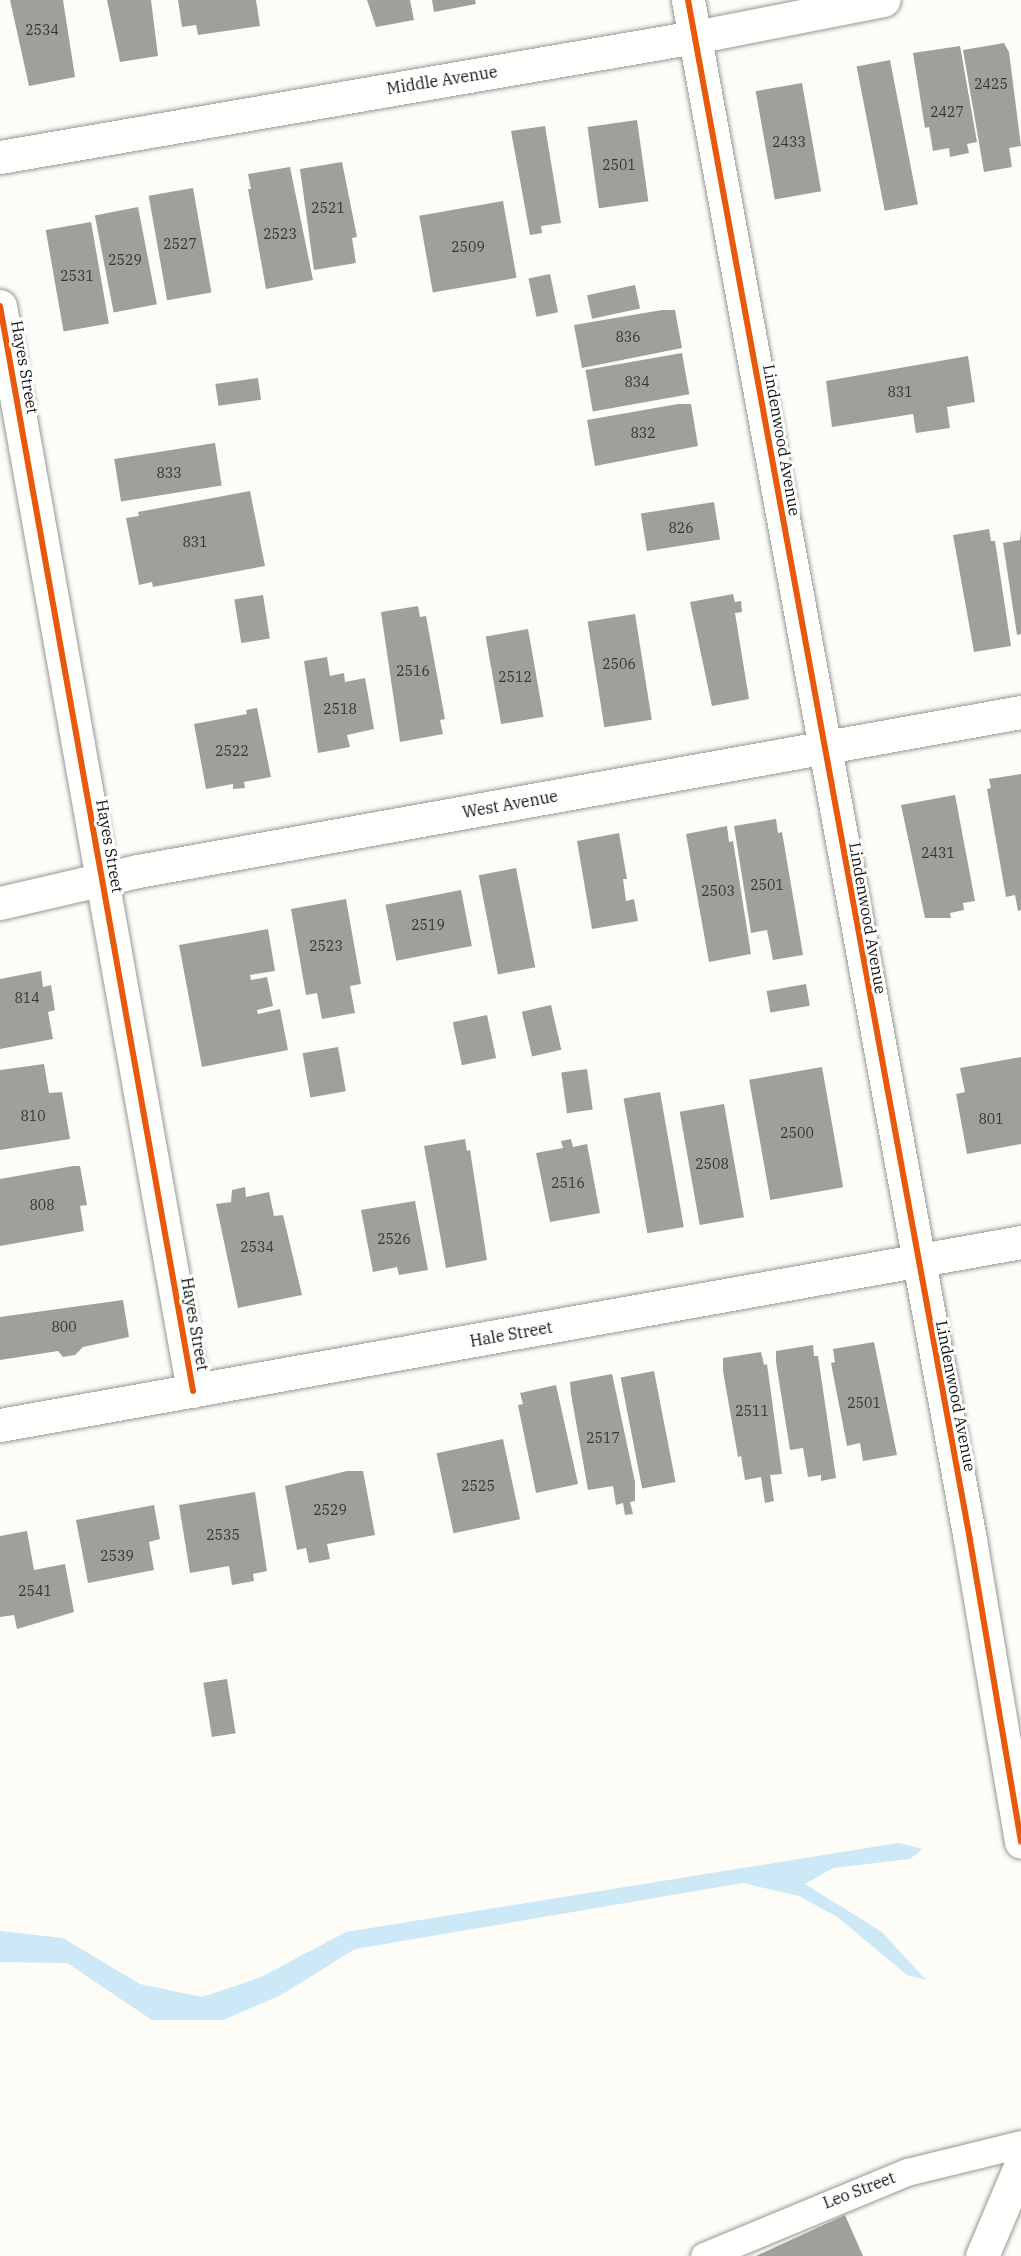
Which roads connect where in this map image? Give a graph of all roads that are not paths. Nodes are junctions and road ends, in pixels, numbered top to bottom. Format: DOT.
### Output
graph roads {
  1 [pos="688,0"];
  2 [pos="883,0"];
  3 [pos="695,38"];
  4 [pos="0,157"];
  5 [pos="0,306"];
  6 [pos="1021,712"];
  7 [pos="824,747"];
  8 [pos="102,877"];
  9 [pos="0,903"];
  10 [pos="1021,1242"];
  11 [pos="917,1261"];
  12 [pos="193,1391"];
  13 [pos="0,1425"];
  14 [pos="1021,1842"];
  15 [pos="1021,2144"];
  16 [pos="1021,2164"];
  17 [pos="704,2256"];
  18 [pos="982,2256"];
  1 -- 3 [label="street, Lindenwood Avenue"];
  2 -- 3 [label="street, Middle Avenue"];
  3 -- 4 [label="street, Middle Avenue"];
  3 -- 7 [label="street, Lindenwood Avenue"];
  5 -- 8 [label="street, Hayes Street"];
  6 -- 7 [label="street, West Avenue"];
  7 -- 8 [label="street, West Avenue"];
  7 -- 11 [label="street, Lindenwood Avenue"];
  8 -- 9 [label="street, West Avenue"];
  8 -- 12 [label="street, Hayes Street"];
  10 -- 11 [label="street, Hale Street"];
  11 -- 12 [label="street, Hale Street"];
  11 -- 14 [label="street, Lindenwood Avenue"];
  12 -- 13 [label="street, Hale Street"];
  15 -- 17 [label="lane, Leo Street"];
  16 -- 18 [label="street"];
}
